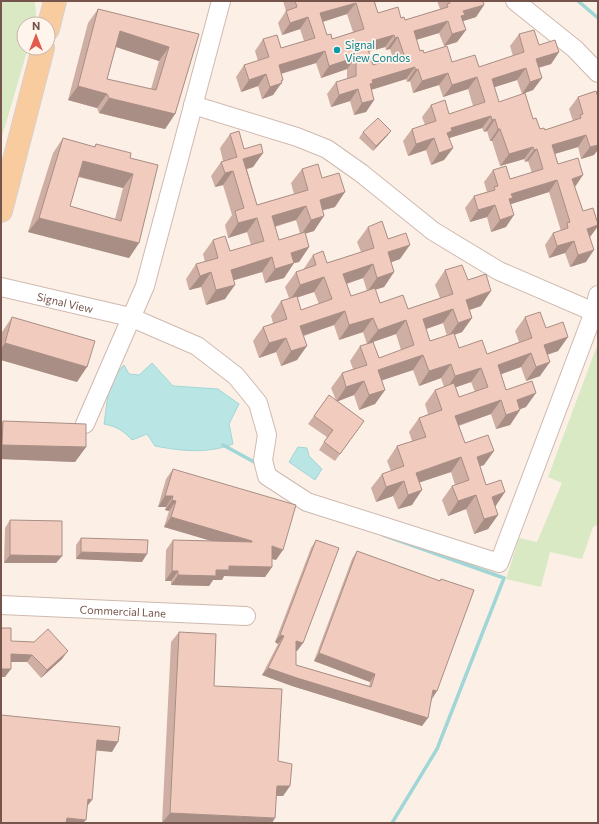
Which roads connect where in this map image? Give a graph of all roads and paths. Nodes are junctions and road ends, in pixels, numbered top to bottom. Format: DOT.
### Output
graph roads {
  1 [pos="55,1"];
  2 [pos="221,1"];
  3 [pos="515,1"];
  4 [pos="51,16"];
  5 [pos="41,56"];
  6 [pos="598,73"];
  7 [pos="193,105"];
  8 [pos="1,211"];
  9 [pos="1,287"];
  10 [pos="596,303"];
  11 [pos="130,317"];
  12 [pos="85,424"];
  13 [pos="1,605"];
  14 [pos="246,616"];
  1 -- 4 [label="main road"];
  2 -- 7 [label="street"];
  3 -- 6 [label="street"];
  5 -- 8 [label="main road"];
  7 -- 10 [label="street"];
  7 -- 11 [label="street"];
  9 -- 11 [label="street, Signal View"];
  10 -- 11 [label="street, Signal View"];
  11 -- 12 [label="street"];
  13 -- 14 [label="street, Commercial Lane"];
}
